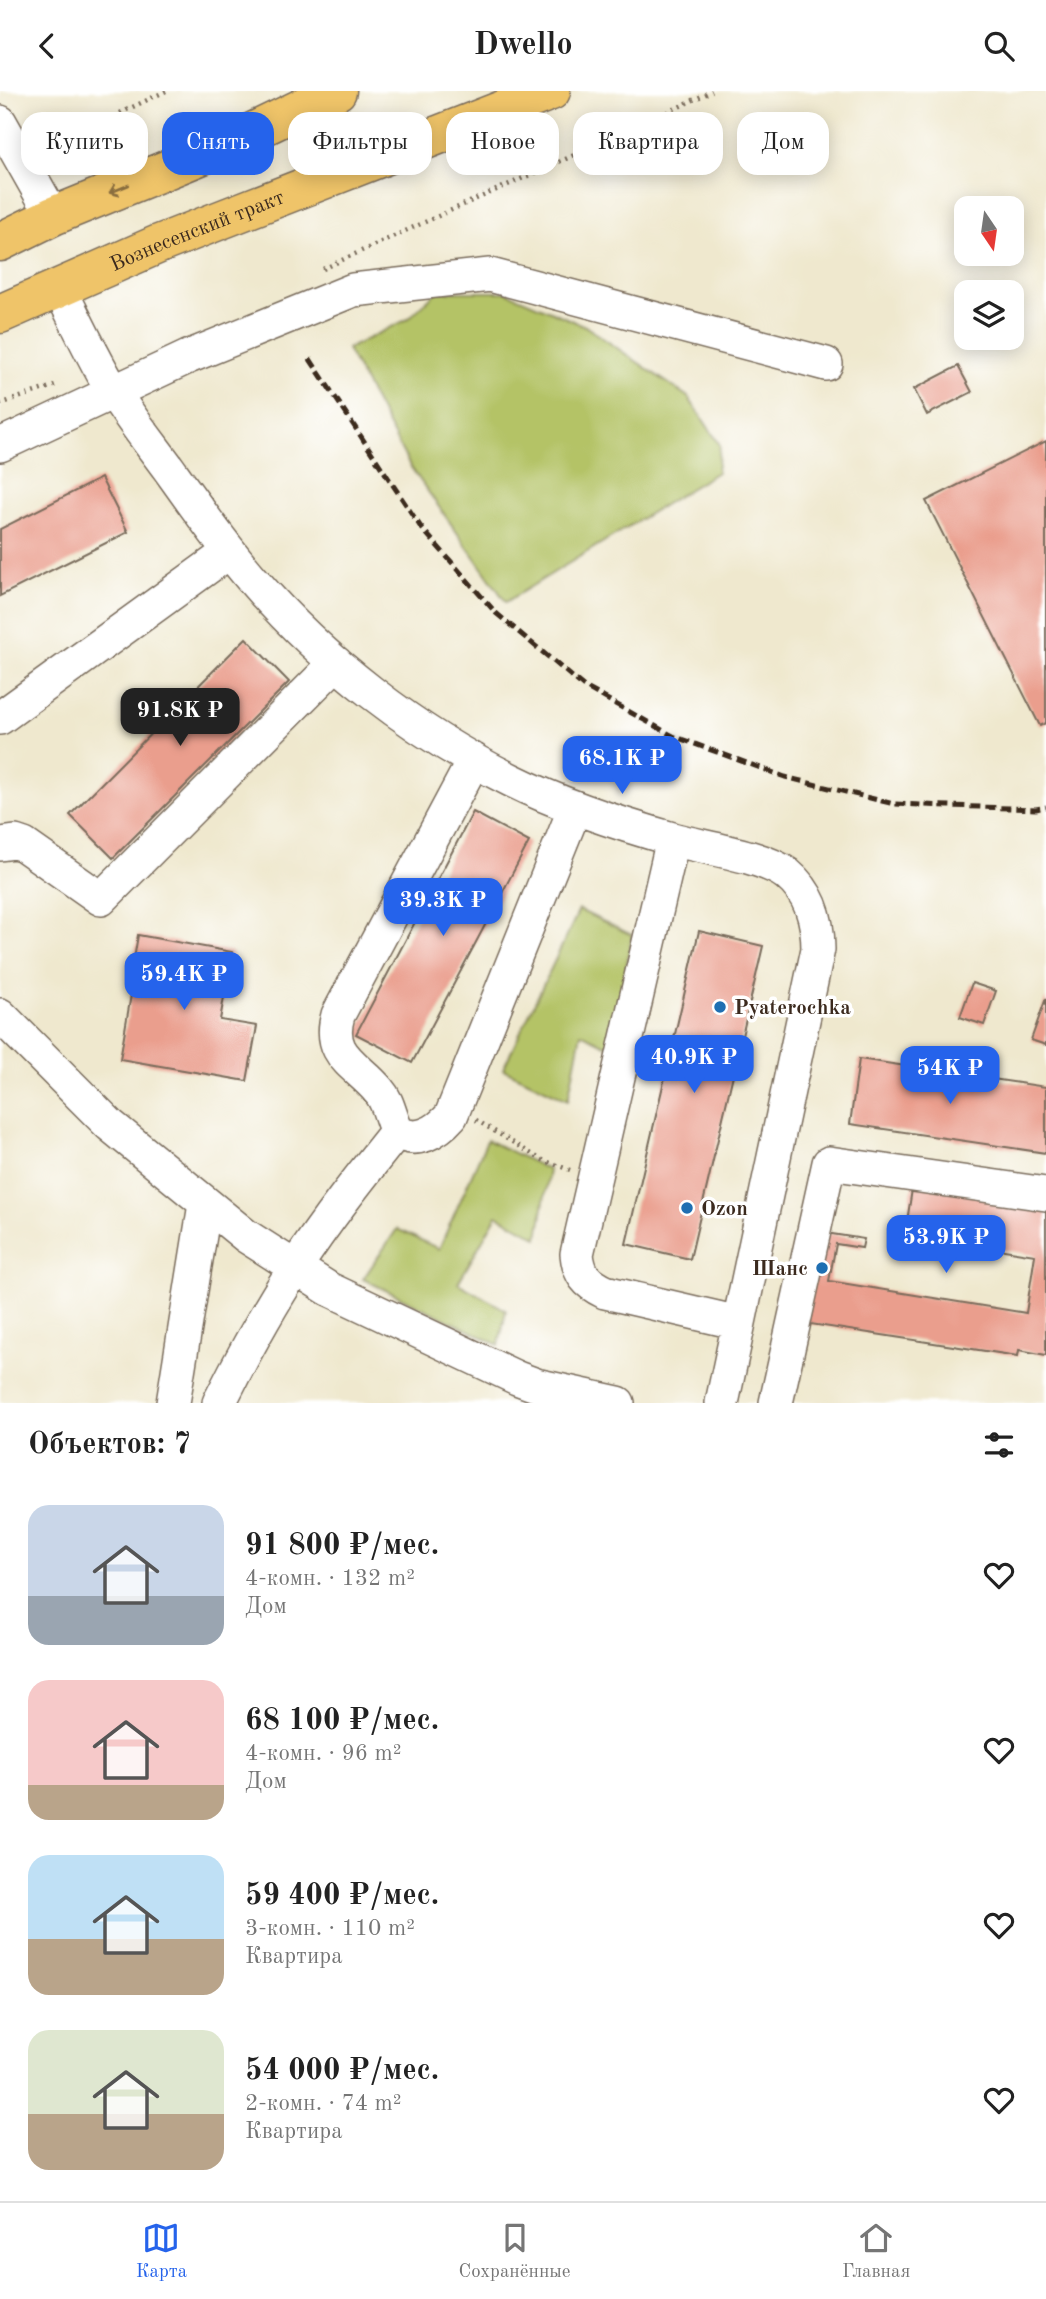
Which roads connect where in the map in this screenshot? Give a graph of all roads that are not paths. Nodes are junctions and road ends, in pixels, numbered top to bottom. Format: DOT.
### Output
graph roads {
  1 [pos="298,91"];
  2 [pos="337,91"];
  3 [pos="551,91"];
  4 [pos="268,112"];
  5 [pos="274,121"];
  6 [pos="0,122"];
  7 [pos="162,171"];
  8 [pos="53,216"];
  9 [pos="0,242"];
  10 [pos="59,288"];
  11 [pos="0,314"];
  12 [pos="826,364"];
  13 [pos="108,381"];
  14 [pos="0,445"];
  15 [pos="229,552"];
  16 [pos="335,663"];
  17 [pos="0,718"];
  18 [pos="474,760"];
  19 [pos="575,809"];
  20 [pos="673,839"];
  21 [pos="0,844"];
  22 [pos="0,1016"];
  23 [pos="397,1131"];
  24 [pos="204,1193"];
  25 [pos="1046,1194"];
  26 [pos="294,1269"];
  27 [pos="738,1323"];
  28 [pos="173,1403"];
  29 [pos="219,1403"];
  30 [pos="618,1403"];
  31 [pos="722,1403"];
  32 [pos="776,1403"];
  1 -- 4 [label="street"];
  2 -- 5 [label="main road"];
  3 -- 10 [label="main road, Вознесенский тракт"];
  6 -- 8 [label="street"];
  7 -- 8 [label="main road, one-way"];
  8 -- 9 [label="main road"];
  10 -- 11 [label="main road, Вознесенский тракт"];
  10 -- 13 [label="street"];
  12 -- 13 [label="street"];
  13 -- 14 [label="street"];
  13 -- 15 [label="street"];
  15 -- 16 [label="street"];
  15 -- 17 [label="street"];
  16 -- 18 [label="street"];
  16 -- 21 [label="street"];
  18 -- 19 [label="street"];
  18 -- 23 [label="street"];
  19 -- 20 [label="street"];
  19 -- 23 [label="street"];
  20 -- 27 [label="street"];
  20 -- 27 [label="street"];
  22 -- 24 [label="street"];
  23 -- 26 [label="street"];
  24 -- 26 [label="street"];
  24 -- 28 [label="street"];
  25 -- 32 [label="street"];
  26 -- 29 [label="street"];
  26 -- 30 [label="street"];
  27 -- 31 [label="street"];
}
